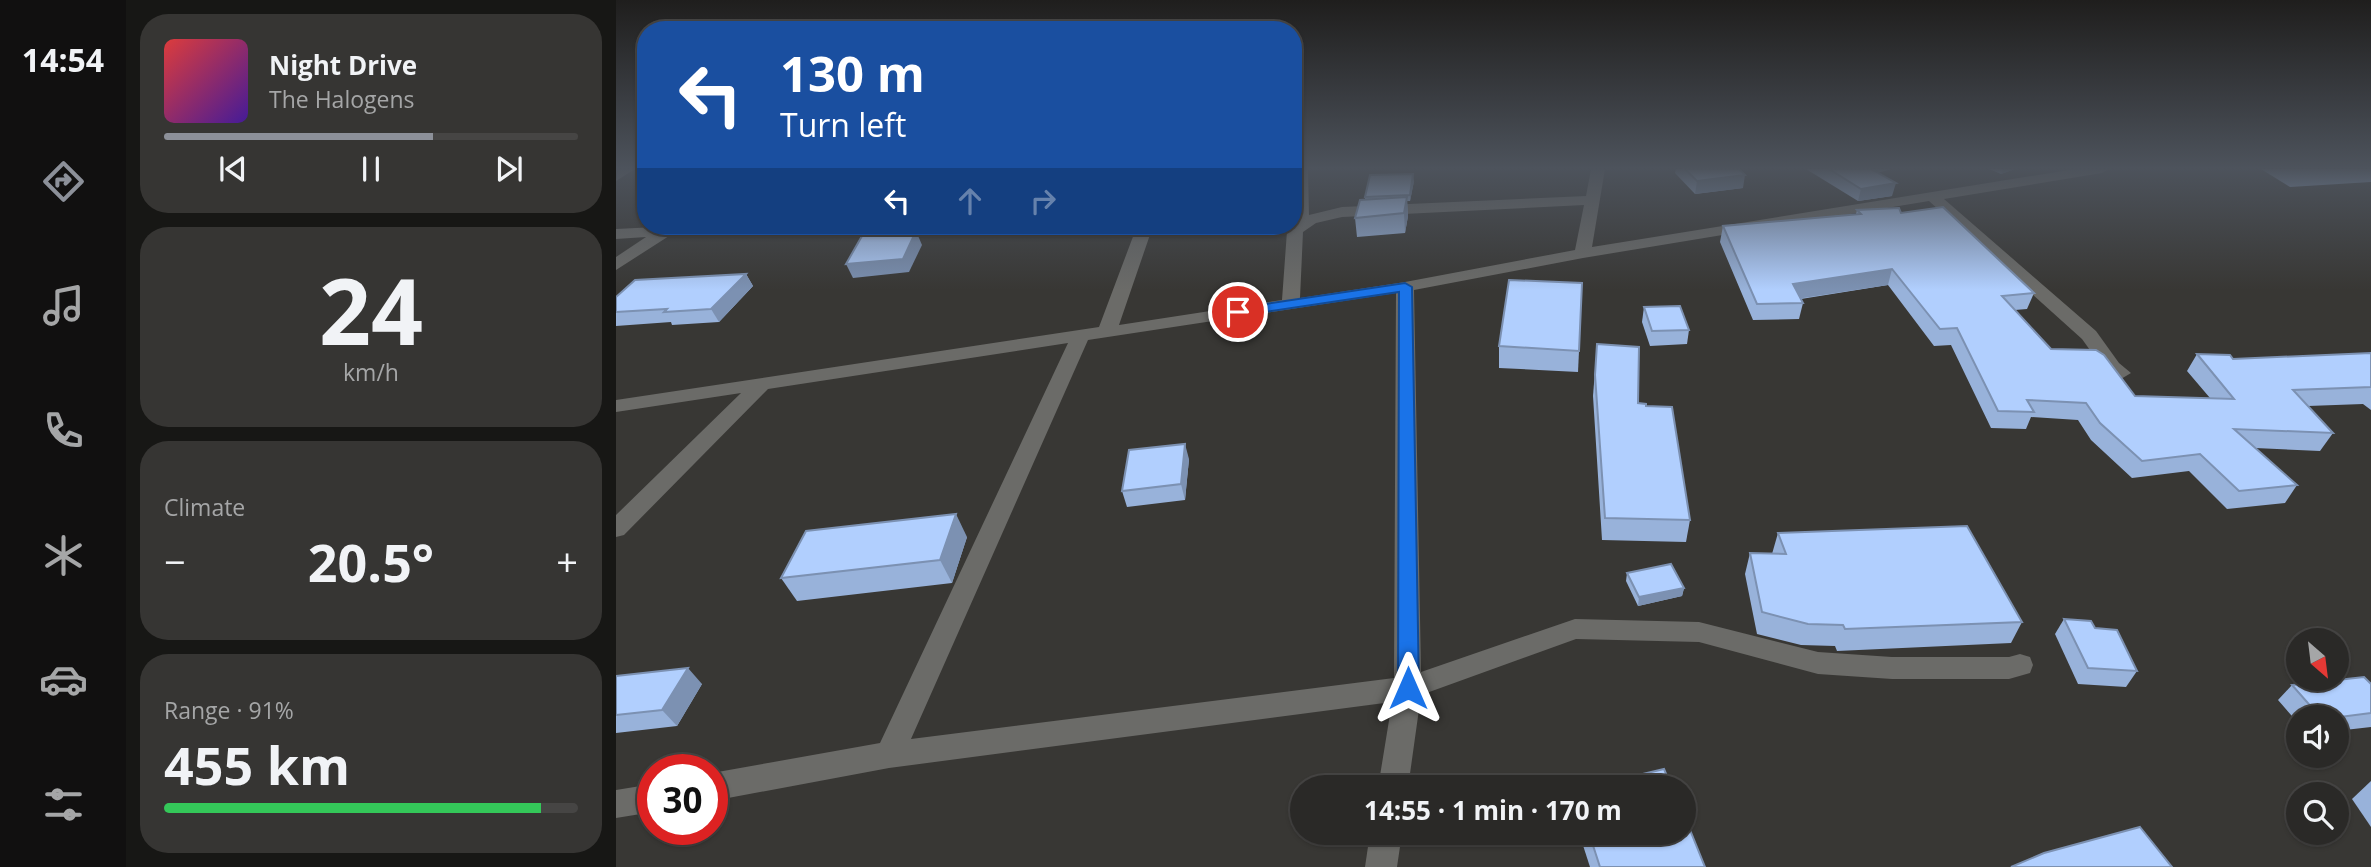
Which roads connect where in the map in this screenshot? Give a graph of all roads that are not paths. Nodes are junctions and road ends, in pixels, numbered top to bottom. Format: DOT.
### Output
graph roads {
  1 [pos="1395,209"];
  2 [pos="1590,209"];
  3 [pos="1855,209"];
  4 [pos="1947,209"];
  5 [pos="1302,223"];
  6 [pos="637,233"];
  7 [pos="616,234"];
  8 [pos="660,235"];
  9 [pos="1142,235"];
  10 [pos="1295,235"];
  11 [pos="1583,253"];
  12 [pos="616,265"];
  13 [pos="1405,287"];
  14 [pos="1291,304"];
  15 [pos="1107,332"];
  16 [pos="1081,336"];
  17 [pos="2121,373"];
  18 [pos="762,384"];
  19 [pos="616,406"];
  20 [pos="617,528"];
  21 [pos="2020,665"];
  22 [pos="1408,688"];
  23 [pos="889,755"];
  24 [pos="1395,775"];
  25 [pos="728,784"];
  26 [pos="637,800"];
  27 [pos="616,804"];
  28 [pos="1384,845"];
  29 [pos="1381,867"];
  1 -- 5 [label="street"];
  2 -- 11 [label="street"];
  3 -- 11 [label="street"];
  4 -- 17 [label="street"];
  6 -- 7 [label="street"];
  8 -- 12 [label="street"];
  9 -- 15 [label="street"];
  10 -- 14 [label="street"];
  11 -- 13 [label="street"];
  13 -- 14 [label="street"];
  13 -- 22 [label="street"];
  14 -- 15 [label="street"];
  15 -- 16 [label="street"];
  16 -- 18 [label="street"];
  16 -- 23 [label="street"];
  18 -- 19 [label="street"];
  18 -- 20 [label="street"];
  21 -- 22 [label="street"];
  22 -- 23 [label="street"];
  22 -- 24 [label="street"];
  23 -- 25 [label="street"];
  26 -- 27 [label="street"];
  28 -- 29 [label="street"];
}
